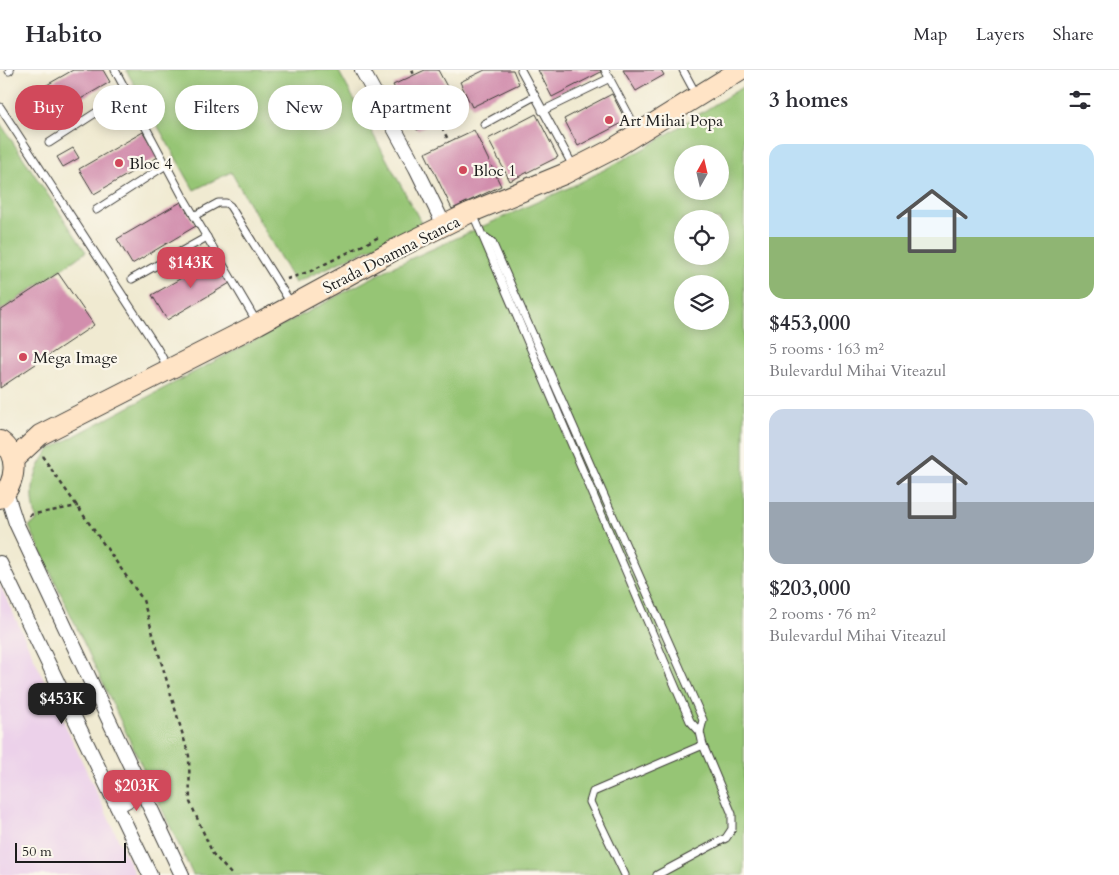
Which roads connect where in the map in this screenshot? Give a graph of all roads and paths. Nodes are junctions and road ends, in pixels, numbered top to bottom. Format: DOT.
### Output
graph roads {
  1 [pos="115,70"];
  2 [pos="362,70"];
  3 [pos="412,70"];
  4 [pos="521,70"];
  5 [pos="605,70"];
  6 [pos="683,70"];
  7 [pos="740,70"];
  8 [pos="414,75"];
  9 [pos="610,78"];
  10 [pos="124,85"];
  11 [pos="535,96"];
  12 [pos="697,96"];
  13 [pos="0,108"];
  14 [pos="542,111"];
  15 [pos="93,115"];
  16 [pos="484,124"];
  17 [pos="148,130"];
  18 [pos="443,130"];
  19 [pos="639,134"];
  20 [pos="449,142"];
  21 [pos="49,143"];
  22 [pos="166,165"];
  23 [pos="574,169"];
  24 [pos="96,210"];
  25 [pos="473,212"];
  26 [pos="194,216"];
  27 [pos="444,225"];
  28 [pos="382,236"];
  29 [pos="207,237"];
  30 [pos="485,237"];
  31 [pos="132,279"];
  32 [pos="279,284"];
  33 [pos="292,305"];
  34 [pos="258,324"];
  35 [pos="168,368"];
  36 [pos="0,441"];
  37 [pos="39,442"];
  38 [pos="13,460"];
  39 [pos="3,495"];
  40 [pos="78,506"];
  41 [pos="27,516"];
  42 [pos="0,563"];
  43 [pos="700,732"];
  44 [pos="702,745"];
  45 [pos="143,792"];
  46 [pos="117,806"];
  47 [pos="150,875"];
  48 [pos="182,875"];
  49 [pos="232,875"];
  50 [pos="625,875"];
  51 [pos="657,875"];
  1 -- 10 [label="lane"];
  2 -- 27 [label="street"];
  3 -- 8 [label="path"];
  4 -- 11 [label="lane"];
  5 -- 9 [label="lane"];
  6 -- 12 [label="lane"];
  7 -- 12 [label="street, Strada Doamna Stanca"];
  9 -- 14 [label="lane"];
  9 -- 19 [label="lane"];
  11 -- 14 [label="lane"];
  11 -- 16 [label="lane"];
  12 -- 19 [label="street, Strada Doamna Stanca"];
  13 -- 35 [label="lane"];
  14 -- 23 [label="lane"];
  15 -- 21 [label="lane"];
  17 -- 22 [label="lane"];
  18 -- 20 [label="path"];
  19 -- 23 [label="street, Strada Doamna Stanca"];
  22 -- 24 [label="lane"];
  22 -- 26 [label="lane"];
  23 -- 25 [label="street, Strada Doamna Stanca"];
  25 -- 27 [label="street, Strada Doamna Stanca"];
  25 -- 30 [label="lane"];
  26 -- 29 [label="lane"];
  26 -- 32 [label="lane"];
  27 -- 33 [label="street, Strada Doamna Stanca"];
  28 -- 32 [label="path"];
  29 -- 31 [label="lane"];
  29 -- 34 [label="lane"];
  30 -- 43 [label="lane"];
  30 -- 43 [label="lane"];
  32 -- 33 [label="lane"];
  33 -- 34 [label="street, Strada Doamna Stanca"];
  34 -- 35 [label="street, Strada Doamna Stanca"];
  35 -- 37 [label="street, Strada Doamna Stanca"];
  36 -- 37 [label="street, Strada Doamna Stanca"];
  36 -- 38 [label="street"];
  37 -- 38 [label="street, Strada Doamna Stanca"];
  37 -- 40 [label="path"];
  38 -- 39 [label="street"];
  39 -- 45 [label="street"];
  40 -- 41 [label="path"];
  40 -- 49 [label="path"];
  42 -- 46 [label="street"];
  43 -- 44 [label="lane"];
  44 -- 50 [label="lane"];
  44 -- 51 [label="lane"];
  45 -- 46 [label="street"];
  45 -- 48 [label="street"];
  46 -- 47 [label="street"];
}
